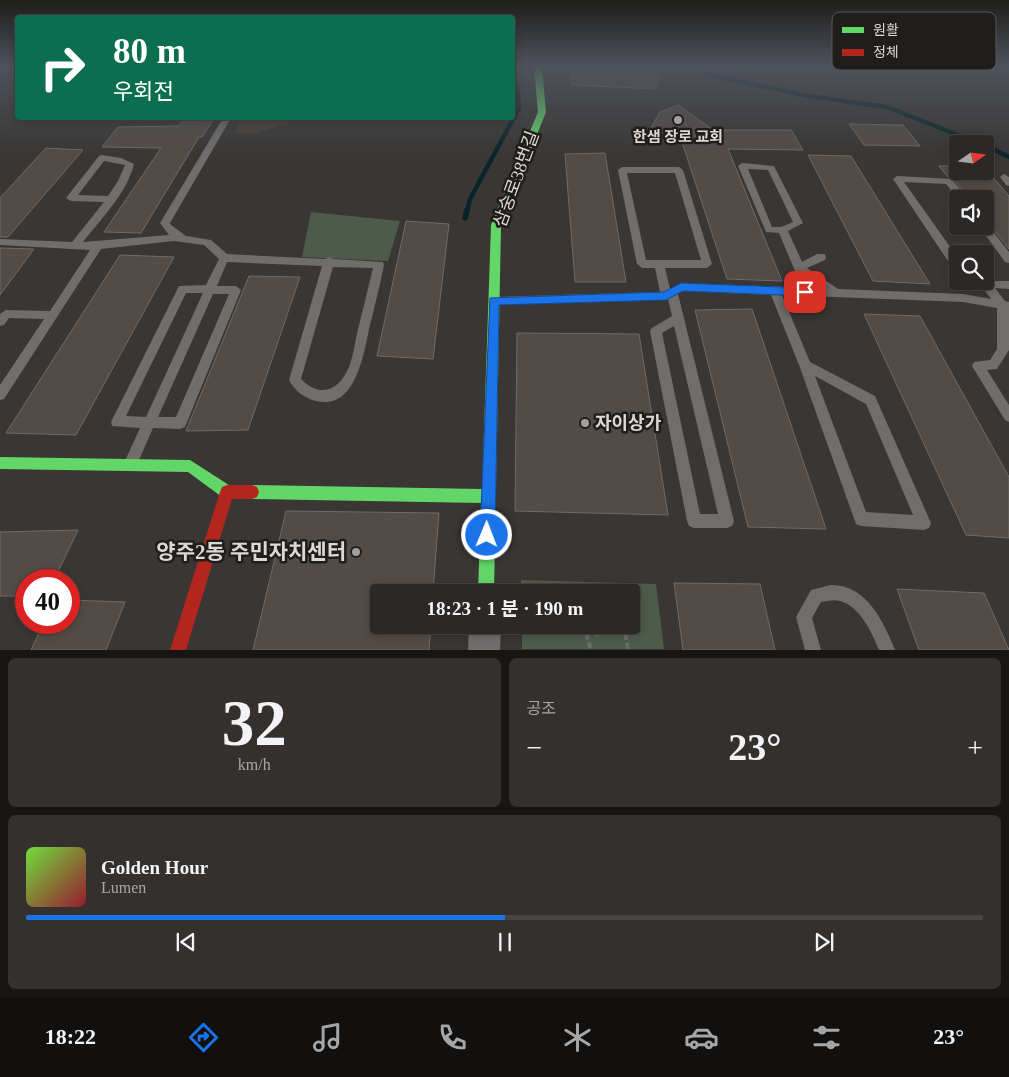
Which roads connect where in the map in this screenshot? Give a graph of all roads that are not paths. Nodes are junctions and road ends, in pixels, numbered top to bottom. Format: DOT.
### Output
graph roads {
  1 [pos="541,97"];
  2 [pos="226,120"];
  3 [pos="956,190"];
  4 [pos="109,199"];
  5 [pos="782,230"];
  6 [pos="991,235"];
  7 [pos="193,239"];
  8 [pos="0,242"];
  9 [pos="75,246"];
  10 [pos="98,246"];
  11 [pos="949,254"];
  12 [pos="821,257"];
  13 [pos="224,258"];
  14 [pos="1009,259"];
  15 [pos="329,261"];
  16 [pos="659,264"];
  17 [pos="799,268"];
  18 [pos="994,285"];
  19 [pos="1009,285"];
  20 [pos="210,289"];
  21 [pos="775,290"];
  22 [pos="992,290"];
  23 [pos="836,293"];
  24 [pos="669,294"];
  25 [pos="494,301"];
  26 [pos="1005,306"];
  27 [pos="53,315"];
  28 [pos="678,318"];
  29 [pos="0,322"];
  30 [pos="805,365"];
  31 [pos="0,395"];
  32 [pos="1009,416"];
  33 [pos="150,422"];
  34 [pos="0,464"];
  35 [pos="130,465"];
  36 [pos="227,492"];
  37 [pos="488,496"];
  38 [pos="486,584"];
  39 [pos="485,634"];
  40 [pos="178,650"];
  41 [pos="484,650"];
  42 [pos="813,650"];
  43 [pos="887,650"];
  1 -- 25 [label="street, 삼숭로38번길"];
  2 -- 7 [label="lane"];
  3 -- 11 [label="lane"];
  4 -- 4 [label="lane"];
  4 -- 9 [label="lane"];
  5 -- 5 [label="lane"];
  5 -- 17 [label="lane"];
  6 -- 14 [label="lane"];
  7 -- 10 [label="lane"];
  7 -- 13 [label="lane"];
  8 -- 9 [label="lane"];
  9 -- 10 [label="lane"];
  10 -- 27 [label="lane"];
  12 -- 17 [label="lane"];
  13 -- 15 [label="lane"];
  13 -- 20 [label="lane"];
  15 -- 15 [label="lane"];
  16 -- 16 [label="lane"];
  16 -- 24 [label="lane"];
  17 -- 23 [label="lane"];
  18 -- 19 [label="lane"];
  20 -- 33 [label="lane"];
  20 -- 33 [label="lane"];
  20 -- 33 [label="lane"];
  21 -- 23 [label="lane"];
  21 -- 24 [label="lane"];
  21 -- 30 [label="lane"];
  22 -- 26 [label="lane"];
  23 -- 26 [label="lane"];
  24 -- 25 [label="lane"];
  24 -- 28 [label="lane"];
  25 -- 37 [label="street, 삼숭로38번길"];
  26 -- 32 [label="lane"];
  27 -- 29 [label="lane"];
  27 -- 31 [label="lane"];
  28 -- 28 [label="lane"];
  30 -- 30 [label="lane"];
  33 -- 35 [label="lane"];
  34 -- 35 [label="street"];
  35 -- 36 [label="street"];
  36 -- 37 [label="street"];
  36 -- 40 [label="street"];
  37 -- 38 [label="street, 삼숭로38번길"];
  39 -- 41 [label="street"];
  42 -- 43 [label="lane"];
}
